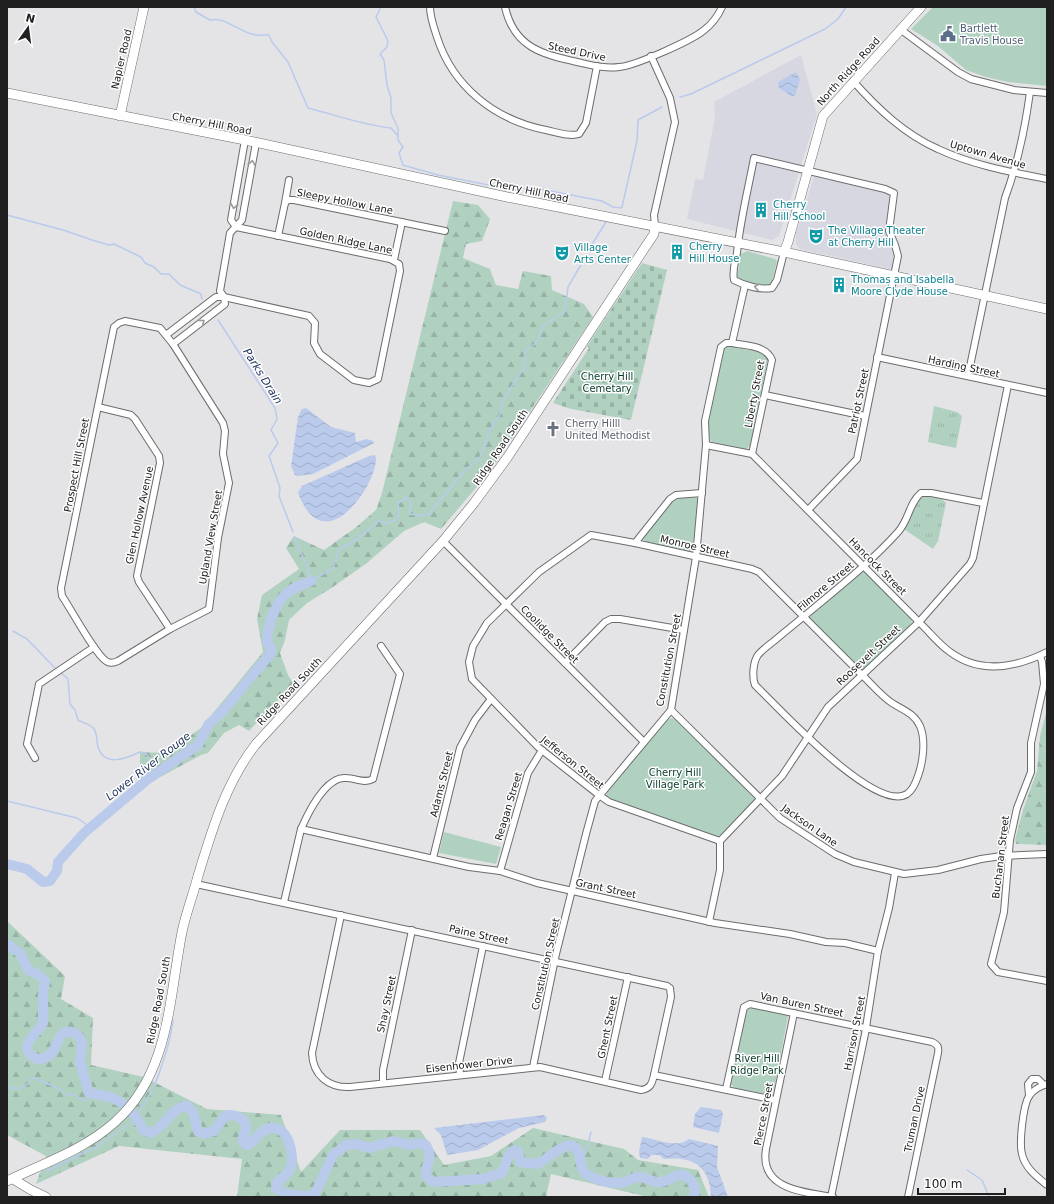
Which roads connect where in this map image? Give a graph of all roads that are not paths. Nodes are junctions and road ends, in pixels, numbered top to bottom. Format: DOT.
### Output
graph roads {
  1 [pos="144,7"];
  2 [pos="430,7"];
  3 [pos="505,7"];
  4 [pos="722,7"];
  5 [pos="921,7"];
  6 [pos="900,30"];
  7 [pos="651,56"];
  8 [pos="597,66"];
  9 [pos="853,81"];
  10 [pos="1030,92"];
  11 [pos="1047,92"];
  12 [pos="7,93"];
  13 [pos="120,116"];
  14 [pos="245,140"];
  15 [pos="256,143"];
  16 [pos="807,171"];
  17 [pos="1014,173"];
  18 [pos="1047,179"];
  19 [pos="289,180"];
  20 [pos="237,187"];
  21 [pos="248,189"];
  22 [pos="285,203"];
  23 [pos="402,222"];
  24 [pos="655,226"];
  25 [pos="236,227"];
  26 [pos="445,231"];
  27 [pos="278,236"];
  28 [pos="737,242"];
  29 [pos="784,252"];
  30 [pos="394,260"];
  31 [pos="893,277"];
  32 [pos="744,284"];
  33 [pos="985,296"];
  34 [pos="224,297"];
  35 [pos="1047,309"];
  36 [pos="160,328"];
  37 [pos="166,335"];
  38 [pos="732,343"];
  39 [pos="173,344"];
  40 [pos="877,357"];
  41 [pos="968,376"];
  42 [pos="1008,385"];
  43 [pos="1047,393"];
  44 [pos="765,395"];
  45 [pos="98,407"];
  46 [pos="865,416"];
  47 [pos="706,444"];
  48 [pos="752,454"];
  49 [pos="702,493"];
  50 [pos="983,503"];
  51 [pos="808,510"];
  52 [pos="442,541"];
  53 [pos="635,543"];
  54 [pos="696,557"];
  55 [pos="864,566"];
  56 [pos="506,605"];
  57 [pos="804,617"];
  58 [pos="919,622"];
  59 [pos="170,630"];
  60 [pos="684,630"];
  61 [pos="381,646"];
  62 [pos="94,647"];
  63 [pos="1047,652"];
  64 [pos="1040,656"];
  65 [pos="565,663"];
  66 [pos="862,675"];
  67 [pos="492,699"];
  68 [pos="671,710"];
  69 [pos="808,737"];
  70 [pos="644,742"];
  71 [pos="542,750"];
  72 [pos="35,758"];
  73 [pos="599,795"];
  74 [pos="761,800"];
  75 [pos="301,829"];
  76 [pos="720,841"];
  77 [pos="1047,854"];
  78 [pos="1008,855"];
  79 [pos="433,858"];
  80 [pos="500,871"];
  81 [pos="895,873"];
  82 [pos="196,884"];
  83 [pos="572,891"];
  84 [pos="284,902"];
  85 [pos="341,915"];
  86 [pos="710,922"];
  87 [pos="412,930"];
  88 [pos="483,946"];
  89 [pos="878,951"];
  90 [pos="555,960"];
  91 [pos="628,977"];
  92 [pos="1047,981"];
  93 [pos="794,1013"];
  94 [pos="866,1028"];
  95 [pos="938,1046"];
  96 [pos="533,1067"];
  97 [pos="460,1075"];
  98 [pos="654,1075"];
  99 [pos="605,1081"];
  100 [pos="383,1083"];
  101 [pos="1043,1085"];
  102 [pos="726,1089"];
  103 [pos="1029,1096"];
  104 [pos="775,1100"];
  105 [pos="10,1180"];
  106 [pos="1047,1185"];
  107 [pos="46,1197"];
  108 [pos="832,1197"];
  109 [pos="908,1197"];
  1 -- 13 [label="main road, Napier Road"];
  2 -- 8 [label="street"];
  3 -- 8 [label="street, Steed Drive"];
  4 -- 7 [label="street, Steed Drive"];
  5 -- 6 [label="main road, North Ridge Road"];
  6 -- 9 [label="main road, North Ridge Road"];
  6 -- 10 [label="street"];
  7 -- 8 [label="street, Steed Drive"];
  7 -- 24 [label="street"];
  9 -- 16 [label="main road, North Ridge Road"];
  9 -- 17 [label="street, Uptown Avenue"];
  10 -- 11 [label="street"];
  10 -- 17 [label="street"];
  12 -- 13 [label="main road, Cherry Hill Road"];
  13 -- 14 [label="main road, Cherry Hill Road"];
  14 -- 15 [label="main road, Cherry Hill Road"];
  14 -- 20 [label="street"];
  21 -- 15 [label="street, one-way"];
  15 -- 24 [label="main road, Cherry Hill Road"];
  16 -- 28 [label="street"];
  16 -- 29 [label="main road, North Ridge Road"];
  16 -- 31 [label="street, Patriot Street"];
  17 -- 18 [label="street, Uptown Avenue"];
  17 -- 33 [label="street"];
  19 -- 22 [label="street, Sleepy Hollow Lane"];
  20 -- 21 [label="street"];
  20 -- 25 [label="street, one-way"];
  21 -- 25 [label="street"];
  22 -- 23 [label="street, Sleepy Hollow Lane"];
  22 -- 27 [label="street, Sleepy Hollow Lane"];
  23 -- 26 [label="street, Sleepy Hollow Lane"];
  23 -- 30 [label="street, Sleepy Hollow Lane"];
  24 -- 28 [label="main road, Cherry Hill Road"];
  24 -- 52 [label="main road, Ridge Road South"];
  25 -- 27 [label="street, Golden Ridge Lane"];
  25 -- 34 [label="street"];
  27 -- 30 [label="street, Golden Ridge Lane"];
  28 -- 29 [label="main road, Cherry Hill Road"];
  28 -- 32 [label="street"];
  29 -- 31 [label="main road, Cherry Hill Road"];
  29 -- 32 [label="street, one-way"];
  30 -- 34 [label="street, Golden Ridge Lane"];
  31 -- 33 [label="main road, Cherry Hill Road"];
  31 -- 40 [label="street, Patriot Street"];
  32 -- 38 [label="street"];
  33 -- 35 [label="main road, Cherry Hill Road"];
  33 -- 41 [label="street"];
  34 -- 37 [label="street"];
  39 -- 34 [label="street, one-way"];
  36 -- 37 [label="street, Upland View Street"];
  36 -- 45 [label="street, Prospect Hill Street"];
  37 -- 39 [label="street, Upland View Street"];
  38 -- 44 [label="street, Liberty Street"];
  38 -- 47 [label="street, Constitution Street"];
  39 -- 59 [label="street, Upland View Street"];
  40 -- 41 [label="street, Harding Street"];
  40 -- 46 [label="street, Patriot Street"];
  41 -- 42 [label="street, Harding Street"];
  42 -- 43 [label="street, Harding Street"];
  42 -- 50 [label="street, Roosevelt Street"];
  44 -- 46 [label="street"];
  44 -- 48 [label="street, Liberty Street"];
  45 -- 59 [label="street, Glen Hollow Avenue"];
  45 -- 62 [label="street, Prospect Hill Street"];
  46 -- 51 [label="street, Patriot Street"];
  47 -- 48 [label="street"];
  47 -- 49 [label="street, Constitution Street"];
  48 -- 51 [label="street, Hancock Street"];
  49 -- 53 [label="street"];
  49 -- 54 [label="street, Constitution Street"];
  50 -- 55 [label="street, Filmore Street"];
  50 -- 58 [label="street, Roosevelt Street"];
  51 -- 55 [label="street, Hancock Street"];
  52 -- 56 [label="street, Coolidge Street"];
  52 -- 82 [label="main road, Ridge Road South"];
  53 -- 54 [label="street, Monroe Street"];
  53 -- 56 [label="street, Monroe Street"];
  54 -- 57 [label="street, Monroe Street"];
  54 -- 60 [label="street, Constitution Street"];
  55 -- 57 [label="street, Filmore Street"];
  55 -- 58 [label="street, Hancock Street"];
  56 -- 65 [label="street, Coolidge Street"];
  56 -- 67 [label="street, Jefferson Street"];
  57 -- 66 [label="street, Monroe Street"];
  57 -- 69 [label="street, Filmore Street"];
  58 -- 64 [label="street, Hancock Street"];
  58 -- 66 [label="street, Roosevelt Street"];
  59 -- 62 [label="street, Upland View Street"];
  60 -- 65 [label="street"];
  60 -- 68 [label="street, Constitution Street"];
  61 -- 75 [label="street"];
  62 -- 72 [label="street"];
  63 -- 64 [label="street, Hancock Street"];
  64 -- 78 [label="street, Buchanan Street"];
  65 -- 70 [label="street, Coolidge Street"];
  66 -- 69 [label="street, Roosevelt Street"];
  66 -- 69 [label="street, Monroe Street"];
  67 -- 71 [label="street, Jefferson Street"];
  67 -- 79 [label="street, Adams Street"];
  68 -- 70 [label="street, Constitution Street"];
  68 -- 74 [label="street, Jackson Lane"];
  69 -- 74 [label="street, Roosevelt Street"];
  70 -- 73 [label="street, Constitution Street"];
  71 -- 73 [label="street, Jefferson Street"];
  71 -- 80 [label="street, Reagan Street"];
  73 -- 76 [label="street, Jefferson Street"];
  73 -- 83 [label="street, Constitution Street"];
  74 -- 76 [label="street, Roosevelt Street"];
  74 -- 81 [label="street, Jackson Lane"];
  75 -- 79 [label="street, Grant Street"];
  75 -- 84 [label="street"];
  76 -- 86 [label="street"];
  77 -- 78 [label="street, Jackson Lane"];
  78 -- 81 [label="street, Jackson Lane"];
  78 -- 92 [label="street, Buchanan Street"];
  79 -- 80 [label="street, Grant Street"];
  80 -- 83 [label="street, Grant Street"];
  81 -- 89 [label="street, Harrison Street"];
  82 -- 84 [label="street, Paine Street"];
  82 -- 105 [label="main road, Ridge Road South"];
  83 -- 86 [label="street, Grant Street"];
  83 -- 90 [label="street, Constitution Street"];
  84 -- 85 [label="street, Paine Street"];
  85 -- 87 [label="street, Paine Street"];
  85 -- 100 [label="street, Eisenhower Drive"];
  86 -- 89 [label="street, Grant Street"];
  87 -- 88 [label="street, Paine Street"];
  87 -- 100 [label="street, Shay Street"];
  88 -- 90 [label="street, Paine Street"];
  88 -- 97 [label="street"];
  89 -- 94 [label="street, Harrison Street"];
  90 -- 91 [label="street, Paine Street"];
  90 -- 96 [label="street, Constitution Street"];
  91 -- 98 [label="street, Paine Street"];
  91 -- 99 [label="street, Ghent Street"];
  93 -- 94 [label="street, Van Buren Street"];
  93 -- 102 [label="street, Van Buren Street"];
  93 -- 104 [label="street, Pierce Street"];
  94 -- 95 [label="street, Van Buren Street"];
  94 -- 108 [label="street, Harrison Street"];
  95 -- 109 [label="street, Truman Drive"];
  96 -- 97 [label="street, Eisenhower Drive"];
  96 -- 99 [label="street, Eisenhower Drive"];
  97 -- 100 [label="street, Eisenhower Drive"];
  98 -- 99 [label="street, Eisenhower Drive"];
  98 -- 102 [label="street"];
  101 -- 103 [label="street"];
  101 -- 103 [label="street"];
  102 -- 104 [label="street"];
  103 -- 106 [label="street"];
  104 -- 108 [label="street, Pierce Street"];
  105 -- 107 [label="main road"];
}
